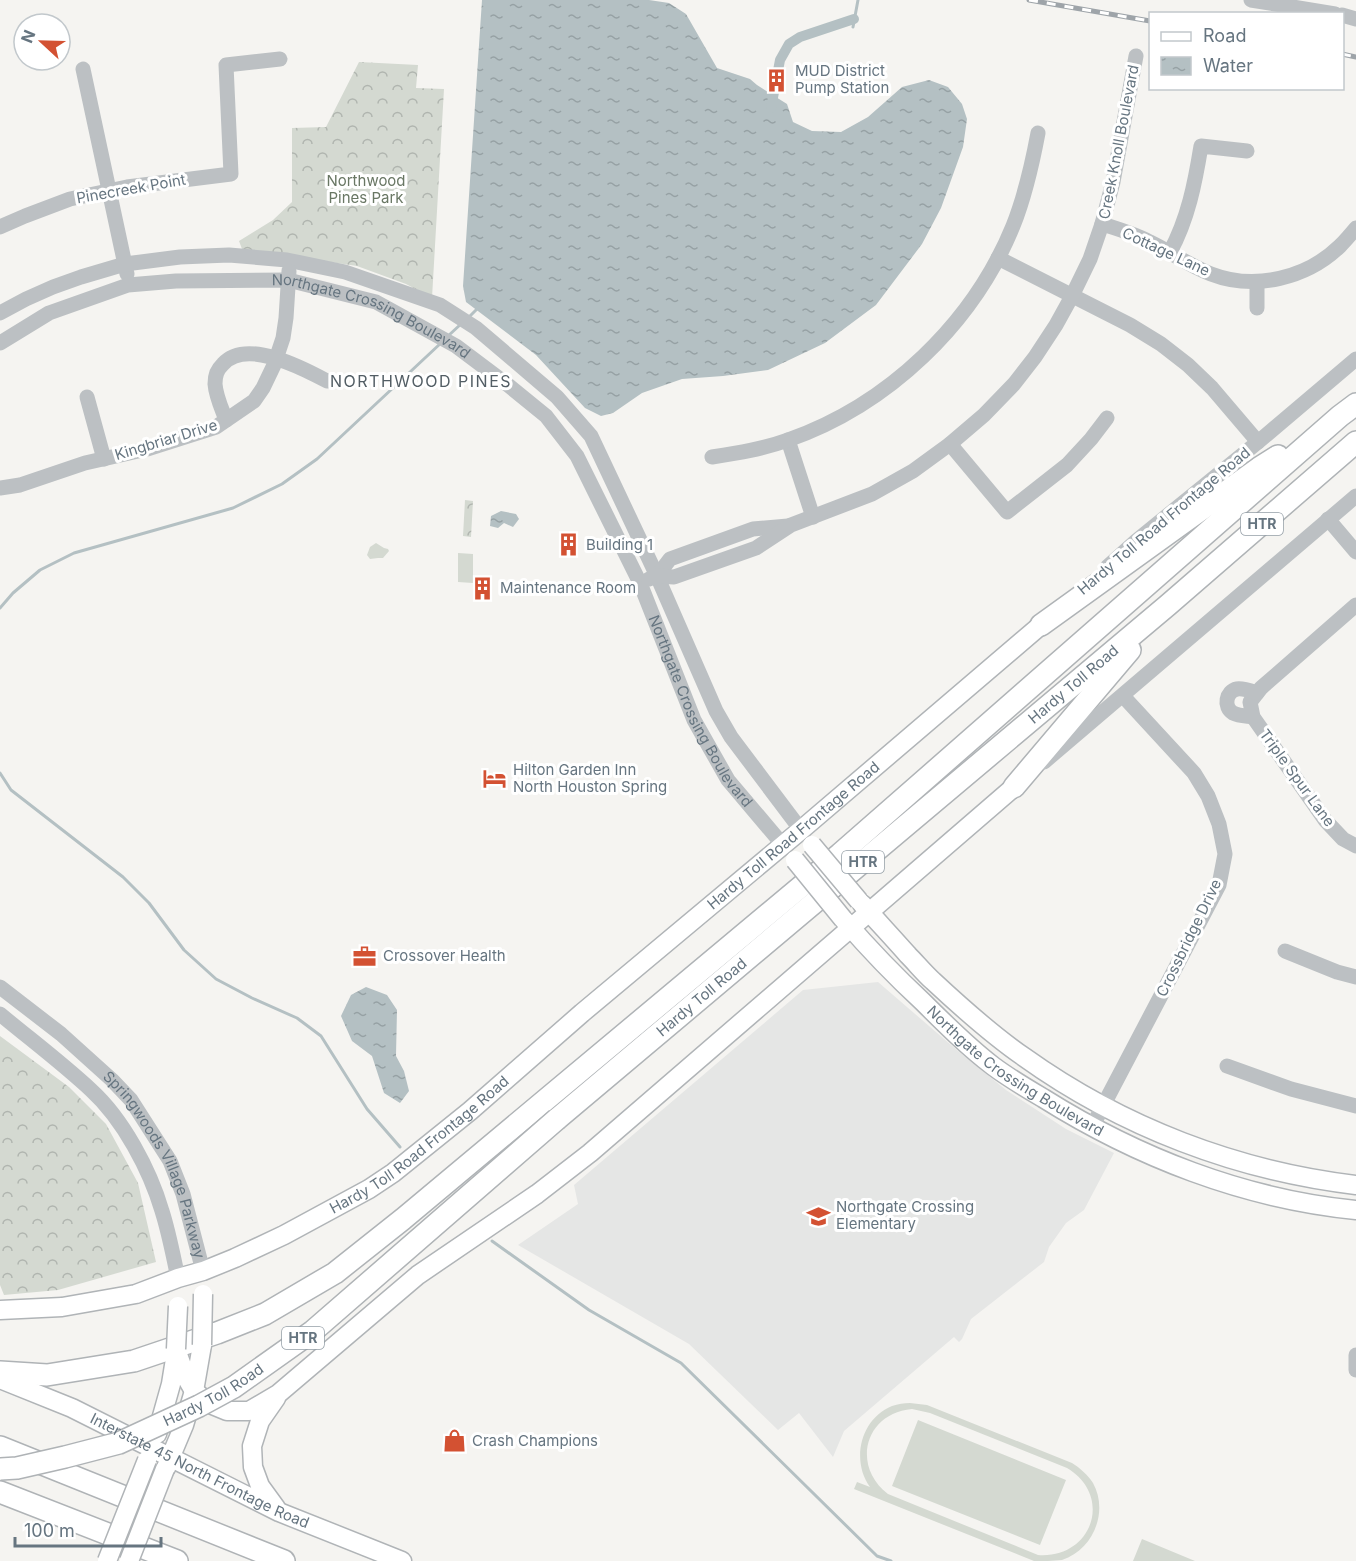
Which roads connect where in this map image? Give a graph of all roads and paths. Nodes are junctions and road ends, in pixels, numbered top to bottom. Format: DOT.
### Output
graph roads {
  1 [pos="1251,0"];
  2 [pos="1323,12"];
  3 [pos="1136,56"];
  4 [pos="280,59"];
  5 [pos="83,69"];
  6 [pos="1038,133"];
  7 [pos="1247,152"];
  8 [pos="109,190"];
  9 [pos="1102,224"];
  10 [pos="0,227"];
  11 [pos="1356,228"];
  12 [pos="1170,252"];
  13 [pos="998,258"];
  14 [pos="291,261"];
  15 [pos="125,264"];
  16 [pos="288,280"];
  17 [pos="1257,282"];
  18 [pos="128,285"];
  19 [pos="1072,296"];
  20 [pos="1257,308"];
  21 [pos="0,313"];
  22 [pos="0,343"];
  23 [pos="276,357"];
  24 [pos="1356,359"];
  25 [pos="327,381"];
  26 [pos="87,397"];
  27 [pos="1348,410"];
  28 [pos="1107,418"];
  29 [pos="226,420"];
  30 [pos="788,440"];
  31 [pos="1258,442"];
  32 [pos="1356,442"];
  33 [pos="950,444"];
  34 [pos="712,457"];
  35 [pos="104,459"];
  36 [pos="0,488"];
  37 [pos="1356,496"];
  38 [pos="813,517"];
  39 [pos="1329,519"];
  40 [pos="1356,552"];
  41 [pos="657,576"];
  42 [pos="640,583"];
  43 [pos="1168,605"];
  44 [pos="1356,605"];
  45 [pos="1041,625"];
  46 [pos="1123,696"];
  47 [pos="716,711"];
  48 [pos="694,720"];
  49 [pos="1014,788"];
  50 [pos="801,831"];
  51 [pos="783,845"];
  52 [pos="1356,846"];
  53 [pos="864,907"];
  54 [pos="847,924"];
  55 [pos="1285,951"];
  56 [pos="1356,977"];
  57 [pos="3,996"];
  58 [pos="0,1014"];
  59 [pos="974,1016"];
  60 [pos="955,1034"];
  61 [pos="1227,1065"];
  62 [pos="131,1100"];
  63 [pos="1356,1106"];
  64 [pos="1103,1107"];
  65 [pos="111,1113"];
  66 [pos="1092,1127"];
  67 [pos="1252,1165"];
  68 [pos="1356,1185"];
  69 [pos="1246,1189"];
  70 [pos="1356,1210"];
  71 [pos="203,1271"];
  72 [pos="178,1278"];
  73 [pos="0,1310"];
  74 [pos="1356,1354"];
  75 [pos="1356,1370"];
  76 [pos="0,1372"];
  77 [pos="0,1379"];
  78 [pos="187,1383"];
  79 [pos="278,1394"];
  80 [pos="220,1408"];
  81 [pos="184,1425"];
  82 [pos="0,1447"];
  83 [pos="149,1454"];
  84 [pos="168,1464"];
  85 [pos="0,1469"];
  86 [pos="0,1492"];
  87 [pos="279,1512"];
  88 [pos="107,1561"];
  89 [pos="129,1561"];
  90 [pos="177,1561"];
  91 [pos="284,1561"];
  92 [pos="402,1561"];
  1 -- 2 [label="street"];
  3 -- 9 [label="street, Creek Knoll Boulevard"];
  4 -- 8 [label="street, Pinecreek Point"];
  5 -- 8 [label="street"];
  6 -- 13 [label="street"];
  7 -- 12 [label="street"];
  8 -- 10 [label="street, Pinecreek Point"];
  8 -- 15 [label="street"];
  9 -- 12 [label="street, Cottage Lane"];
  9 -- 19 [label="street, Creek Knoll Boulevard"];
  11 -- 17 [label="street, Cottage Lane"];
  12 -- 17 [label="street, Cottage Lane"];
  13 -- 19 [label="street"];
  13 -- 30 [label="street"];
  14 -- 15 [label="street, Northgate Crossing Boulevard"];
  14 -- 16 [label="street, Kingbriar Drive"];
  14 -- 41 [label="street, Northgate Crossing Boulevard"];
  15 -- 18 [label="street"];
  15 -- 21 [label="street, Northgate Crossing Boulevard"];
  16 -- 18 [label="street, Northgate Crossing Boulevard"];
  16 -- 23 [label="street, Kingbriar Drive"];
  16 -- 42 [label="street, Northgate Crossing Boulevard"];
  17 -- 20 [label="street"];
  18 -- 22 [label="street, Northgate Crossing Boulevard"];
  19 -- 31 [label="street"];
  19 -- 33 [label="street, Creek Knoll Boulevard"];
  23 -- 25 [label="street"];
  23 -- 29 [label="street, Kingbriar Drive"];
  23 -- 29 [label="street"];
  24 -- 31 [label="street, Hardy Toll Road Frontage Road"];
  26 -- 35 [label="street"];
  27 -- 45 [label="highway"];
  27 -- 76 [label="highway, Hardy Toll Road / HTR"];
  28 -- 33 [label="street"];
  29 -- 35 [label="street, Kingbriar Drive"];
  30 -- 34 [label="street"];
  30 -- 38 [label="street"];
  31 -- 45 [label="street, Hardy Toll Road Frontage Road"];
  32 -- 43 [label="highway, Hardy Toll Road / HTR"];
  33 -- 38 [label="street, Creek Knoll Boulevard"];
  35 -- 36 [label="street, Kingbriar Drive"];
  37 -- 39 [label="street"];
  38 -- 41 [label="street, Creek Knoll Boulevard"];
  39 -- 40 [label="street"];
  39 -- 46 [label="street"];
  41 -- 42 [label="street"];
  41 -- 47 [label="street, Northgate Crossing Boulevard"];
  42 -- 48 [label="street, Northgate Crossing Boulevard"];
  43 -- 49 [label="highway"];
  43 -- 85 [label="highway, Hardy Toll Road / HTR, bridge"];
  44 -- 52 [label="street, Triple Spur Lane"];
  45 -- 50 [label="main road, Hardy Toll Road Frontage Road"];
  46 -- 49 [label="street"];
  46 -- 64 [label="street, Crossbridge Drive"];
  47 -- 48 [label="street"];
  47 -- 50 [label="street, Northgate Crossing Boulevard"];
  48 -- 51 [label="street, Northgate Crossing Boulevard"];
  49 -- 53 [label="main road"];
  50 -- 51 [label="main road, Hardy Toll Road Frontage Road"];
  50 -- 53 [label="main road, Northgate Crossing Boulevard, bridge"];
  51 -- 54 [label="main road, Northgate Crossing Boulevard, bridge"];
  51 -- 71 [label="main road, Hardy Toll Road Frontage Road"];
  53 -- 54 [label="main road"];
  53 -- 59 [label="main road, Northgate Crossing Boulevard"];
  54 -- 60 [label="main road, Northgate Crossing Boulevard"];
  54 -- 79 [label="main road"];
  55 -- 56 [label="street"];
  57 -- 62 [label="street, Springwoods Village Parkway"];
  58 -- 65 [label="street, Springwoods Village Parkway"];
  59 -- 60 [label="main road"];
  59 -- 64 [label="main road, Northgate Crossing Boulevard"];
  60 -- 66 [label="main road, Northgate Crossing Boulevard"];
  61 -- 63 [label="street"];
  62 -- 65 [label="street"];
  62 -- 71 [label="street, Springwoods Village Parkway"];
  64 -- 66 [label="street, Crossbridge Drive"];
  64 -- 67 [label="main road, Northgate Crossing Boulevard"];
  65 -- 72 [label="street, Springwoods Village Parkway"];
  66 -- 69 [label="main road, Northgate Crossing Boulevard"];
  67 -- 68 [label="main road, Northgate Crossing Boulevard"];
  67 -- 69 [label="main road"];
  69 -- 70 [label="main road, Northgate Crossing Boulevard"];
  71 -- 72 [label="main road, Hardy Toll Road Frontage Road"];
  71 -- 78 [label="main road, Springwoods Village Parkway, bridge"];
  72 -- 73 [label="main road, Hardy Toll Road Frontage Road"];
  72 -- 78 [label="main road, Springwoods Village Parkway, bridge"];
  74 -- 75 [label="street"];
  77 -- 83 [label="main road, Interstate 45 North Frontage Road"];
  78 -- 80 [label="main road"];
  78 -- 81 [label="main road, Springwoods Village Parkway"];
  78 -- 83 [label="main road, Springwoods Village Parkway"];
  79 -- 80 [label="main road"];
  79 -- 87 [label="main road"];
  80 -- 81 [label="main road"];
  81 -- 84 [label="main road, Springwoods Village Parkway"];
  82 -- 91 [label="highway"];
  83 -- 84 [label="main road, Interstate 45 North Frontage Road"];
  83 -- 88 [label="main road, Springwoods Village Parkway, bridge"];
  84 -- 87 [label="main road, Interstate 45 North Frontage Road"];
  84 -- 89 [label="main road, Springwoods Village Parkway, bridge"];
  86 -- 90 [label="highway"];
  87 -- 92 [label="main road, Interstate 45 North Frontage Road"];
}
